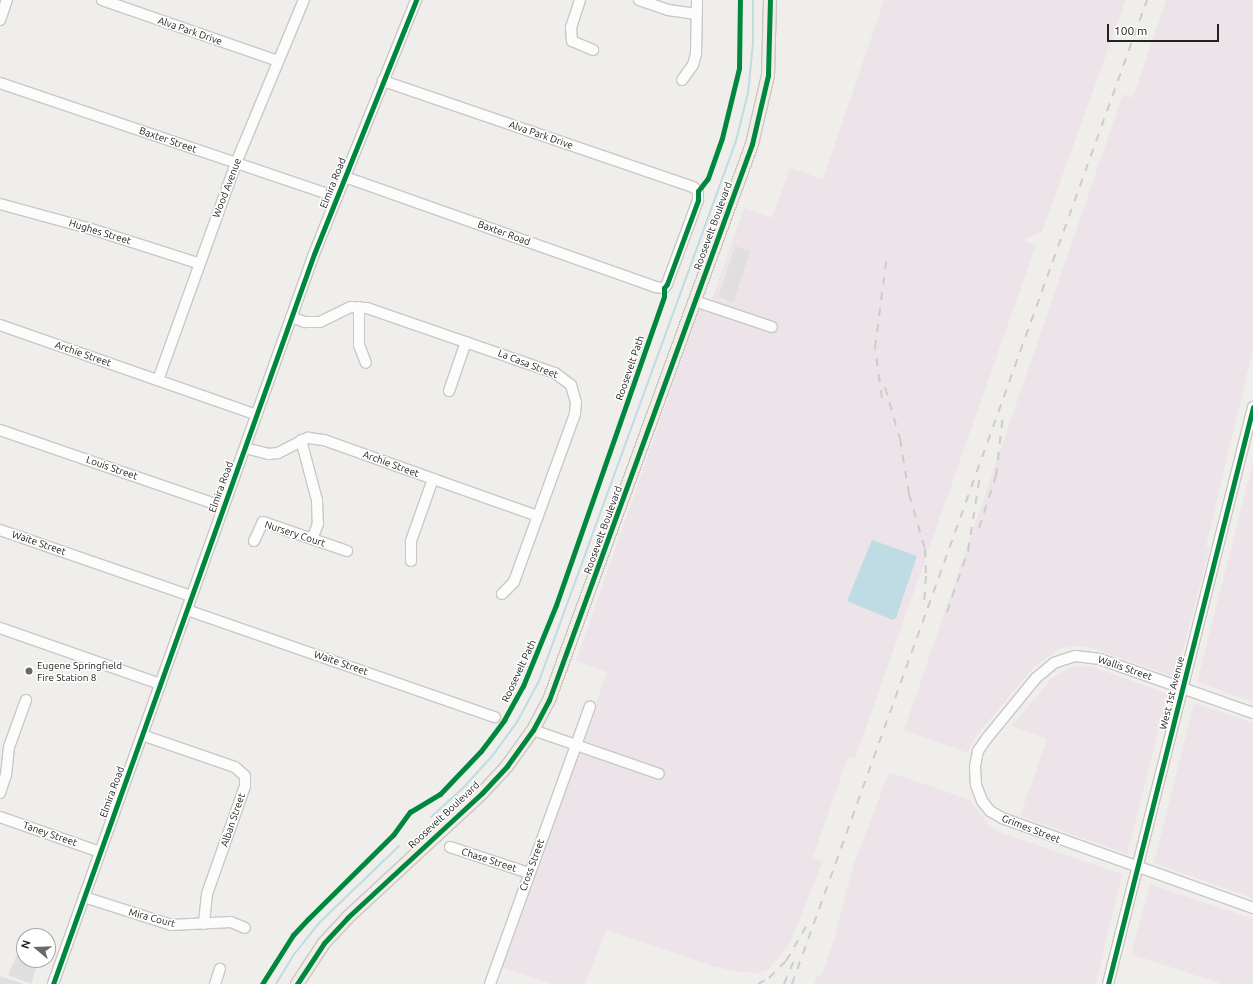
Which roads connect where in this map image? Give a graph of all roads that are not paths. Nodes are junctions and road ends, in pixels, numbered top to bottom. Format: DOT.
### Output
graph roads {
  1 [pos="7,0"];
  2 [pos="102,0"];
  3 [pos="304,0"];
  4 [pos="416,0"];
  5 [pos="580,0"];
  6 [pos="639,0"];
  7 [pos="697,0"];
  8 [pos="770,0"];
  9 [pos="697,14"];
  10 [pos="0,20"];
  11 [pos="593,50"];
  12 [pos="278,61"];
  13 [pos="682,80"];
  14 [pos="383,81"];
  15 [pos="0,83"];
  16 [pos="236,163"];
  17 [pos="345,177"];
  18 [pos="337,197"];
  19 [pos="0,204"];
  20 [pos="198,263"];
  21 [pos="664,288"];
  22 [pos="695,301"];
  23 [pos="359,308"];
  24 [pos="291,317"];
  25 [pos="0,325"];
  26 [pos="772,327"];
  27 [pos="466,342"];
  28 [pos="366,363"];
  29 [pos="158,380"];
  30 [pos="449,391"];
  31 [pos="1253,407"];
  32 [pos="257,415"];
  33 [pos="0,430"];
  34 [pos="301,440"];
  35 [pos="245,448"];
  36 [pos="433,479"];
  37 [pos="223,508"];
  38 [pos="538,516"];
  39 [pos="0,530"];
  40 [pos="312,539"];
  41 [pos="254,541"];
  42 [pos="347,551"];
  43 [pos="411,561"];
  44 [pos="502,594"];
  45 [pos="191,596"];
  46 [pos="186,610"];
  47 [pos="0,628"];
  48 [pos="1063,659"];
  49 [pos="160,684"];
  50 [pos="1182,688"];
  51 [pos="26,700"];
  52 [pos="590,706"];
  53 [pos="1253,713"];
  54 [pos="495,717"];
  55 [pos="533,730"];
  56 [pos="142,735"];
  57 [pos="576,745"];
  58 [pos="659,774"];
  59 [pos="0,793"];
  60 [pos="0,817"];
  61 [pos="450,847"];
  62 [pos="100,852"];
  63 [pos="1137,867"];
  64 [pos="529,873"];
  65 [pos="84,897"];
  66 [pos="1253,908"];
  67 [pos="204,924"];
  68 [pos="245,928"];
  69 [pos="220,970"];
  70 [pos="53,984"];
  71 [pos="215,984"];
  72 [pos="297,984"];
  73 [pos="490,984"];
  74 [pos="1108,984"];
  1 -- 10 [label="street"];
  2 -- 12 [label="street, Alva Park Drive"];
  3 -- 12 [label="street, Wood Avenue"];
  4 -- 14 [label="street, Elmira Road"];
  5 -- 11 [label="street"];
  6 -- 9 [label="street"];
  7 -- 9 [label="street"];
  8 -- 22 [label="main road, Roosevelt Boulevard"];
  9 -- 13 [label="street"];
  12 -- 16 [label="street, Wood Avenue"];
  14 -- 17 [label="street, Elmira Road"];
  14 -- 21 [label="street, Alva Park Drive"];
  15 -- 16 [label="street, Baxter Street"];
  16 -- 18 [label="street, Baxter Street"];
  16 -- 20 [label="street, Wood Avenue"];
  17 -- 18 [label="street, Elmira Road"];
  17 -- 21 [label="street, Baxter Road"];
  18 -- 24 [label="street, Elmira Road"];
  19 -- 20 [label="street, Hughes Street"];
  20 -- 29 [label="street, Wood Avenue"];
  22 -- 26 [label="street"];
  22 -- 55 [label="main road, Roosevelt Boulevard"];
  23 -- 24 [label="street, La Casa Street"];
  23 -- 27 [label="street, La Casa Street"];
  23 -- 28 [label="street"];
  24 -- 32 [label="street, Elmira Road"];
  25 -- 29 [label="street, Archie Street"];
  27 -- 30 [label="street"];
  27 -- 38 [label="street, La Casa Street"];
  29 -- 32 [label="street, Archie Street"];
  31 -- 50 [label="street, West 1st Avenue"];
  32 -- 35 [label="street, Elmira Road"];
  33 -- 37 [label="street, Louis Street"];
  34 -- 35 [label="street, Archie Street"];
  34 -- 36 [label="street, Archie Street"];
  34 -- 40 [label="street, Nursery Court"];
  35 -- 37 [label="street, Elmira Road"];
  36 -- 38 [label="street, Archie Street"];
  36 -- 43 [label="street"];
  37 -- 45 [label="street, Elmira Road"];
  38 -- 44 [label="street, La Casa Street"];
  39 -- 45 [label="street, Waite Street"];
  40 -- 41 [label="street, Nursery Court"];
  40 -- 42 [label="street, Nursery Court"];
  45 -- 46 [label="street, Elmira Road"];
  46 -- 49 [label="street, Elmira Road"];
  46 -- 54 [label="street, Waite Street"];
  47 -- 49 [label="street"];
  48 -- 50 [label="street, Wallis Street"];
  48 -- 63 [label="street, Grimes Street"];
  49 -- 56 [label="street, Elmira Road"];
  50 -- 53 [label="street, Wallis Street"];
  50 -- 63 [label="street, West 1st Avenue"];
  51 -- 59 [label="street"];
  52 -- 57 [label="street, Cross Street"];
  55 -- 57 [label="street"];
  55 -- 72 [label="main road, Roosevelt Boulevard"];
  56 -- 62 [label="street, Elmira Road"];
  56 -- 67 [label="street, Alban Street"];
  57 -- 58 [label="street"];
  57 -- 64 [label="street, Cross Street"];
  60 -- 62 [label="street, Taney Street"];
  61 -- 64 [label="street, Chase Street"];
  62 -- 65 [label="street, Elmira Road"];
  63 -- 66 [label="street, Grimes Street"];
  63 -- 74 [label="street, West 1st Avenue"];
  64 -- 73 [label="street, Cross Street"];
  65 -- 67 [label="street, Mira Court"];
  65 -- 70 [label="street, Elmira Road"];
  67 -- 68 [label="street, Mira Court"];
  69 -- 71 [label="street"];
}
